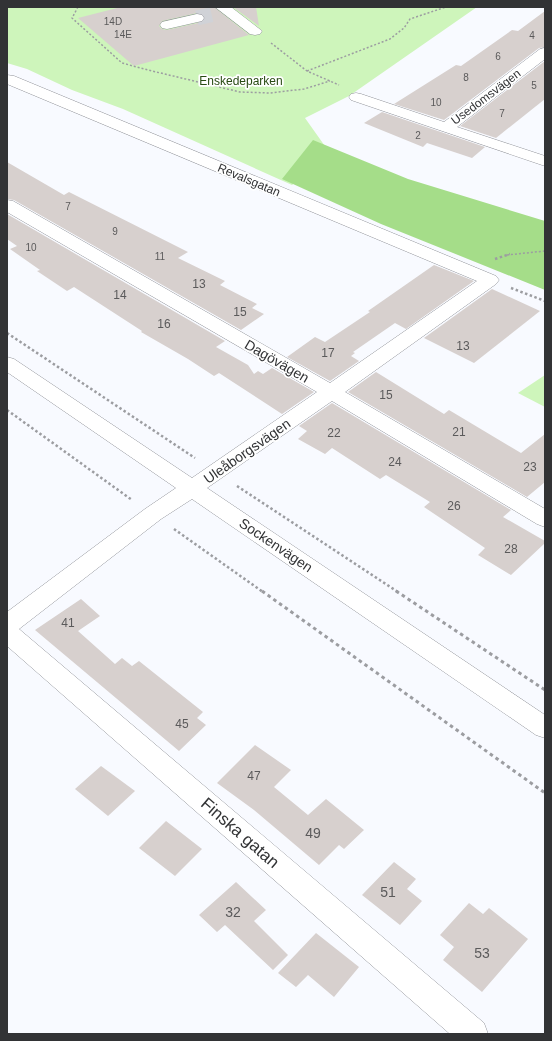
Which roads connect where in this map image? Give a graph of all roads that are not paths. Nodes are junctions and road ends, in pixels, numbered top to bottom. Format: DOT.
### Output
graph roads {
  1 [pos="221,10"];
  2 [pos="197,18"];
  3 [pos="167,25"];
  4 [pos="255,31"];
  5 [pos="545,52"];
  6 [pos="8,80"];
  7 [pos="356,97"];
  8 [pos="446,128"];
  9 [pos="545,161"];
  10 [pos="7,205"];
  11 [pos="490,280"];
  12 [pos="7,363"];
  13 [pos="331,392"];
  14 [pos="192,488"];
  15 [pos="545,519"];
  16 [pos="7,625"];
  17 [pos="7,632"];
  18 [pos="545,728"];
  19 [pos="473,1034"];
  1 -- 4 [label="street"];
  2 -- 3 [label="street"];
  5 -- 8 [label="street, Usedomsvägen"];
  6 -- 11 [label="street, Revalsgatan"];
  7 -- 8 [label="street, Usedomsvägen"];
  8 -- 9 [label="street"];
  10 -- 13 [label="street, Dagövägen"];
  11 -- 13 [label="street, Uleåborgsvägen"];
  12 -- 14 [label="street, Sockenvägen"];
  13 -- 14 [label="street, Uleåborgsvägen"];
  13 -- 15 [label="street, Dagövägen"];
  14 -- 16 [label="street, Uleåborgsvägen"];
  14 -- 18 [label="street, Sockenvägen"];
  17 -- 19 [label="street, Finska gatan"];
}
